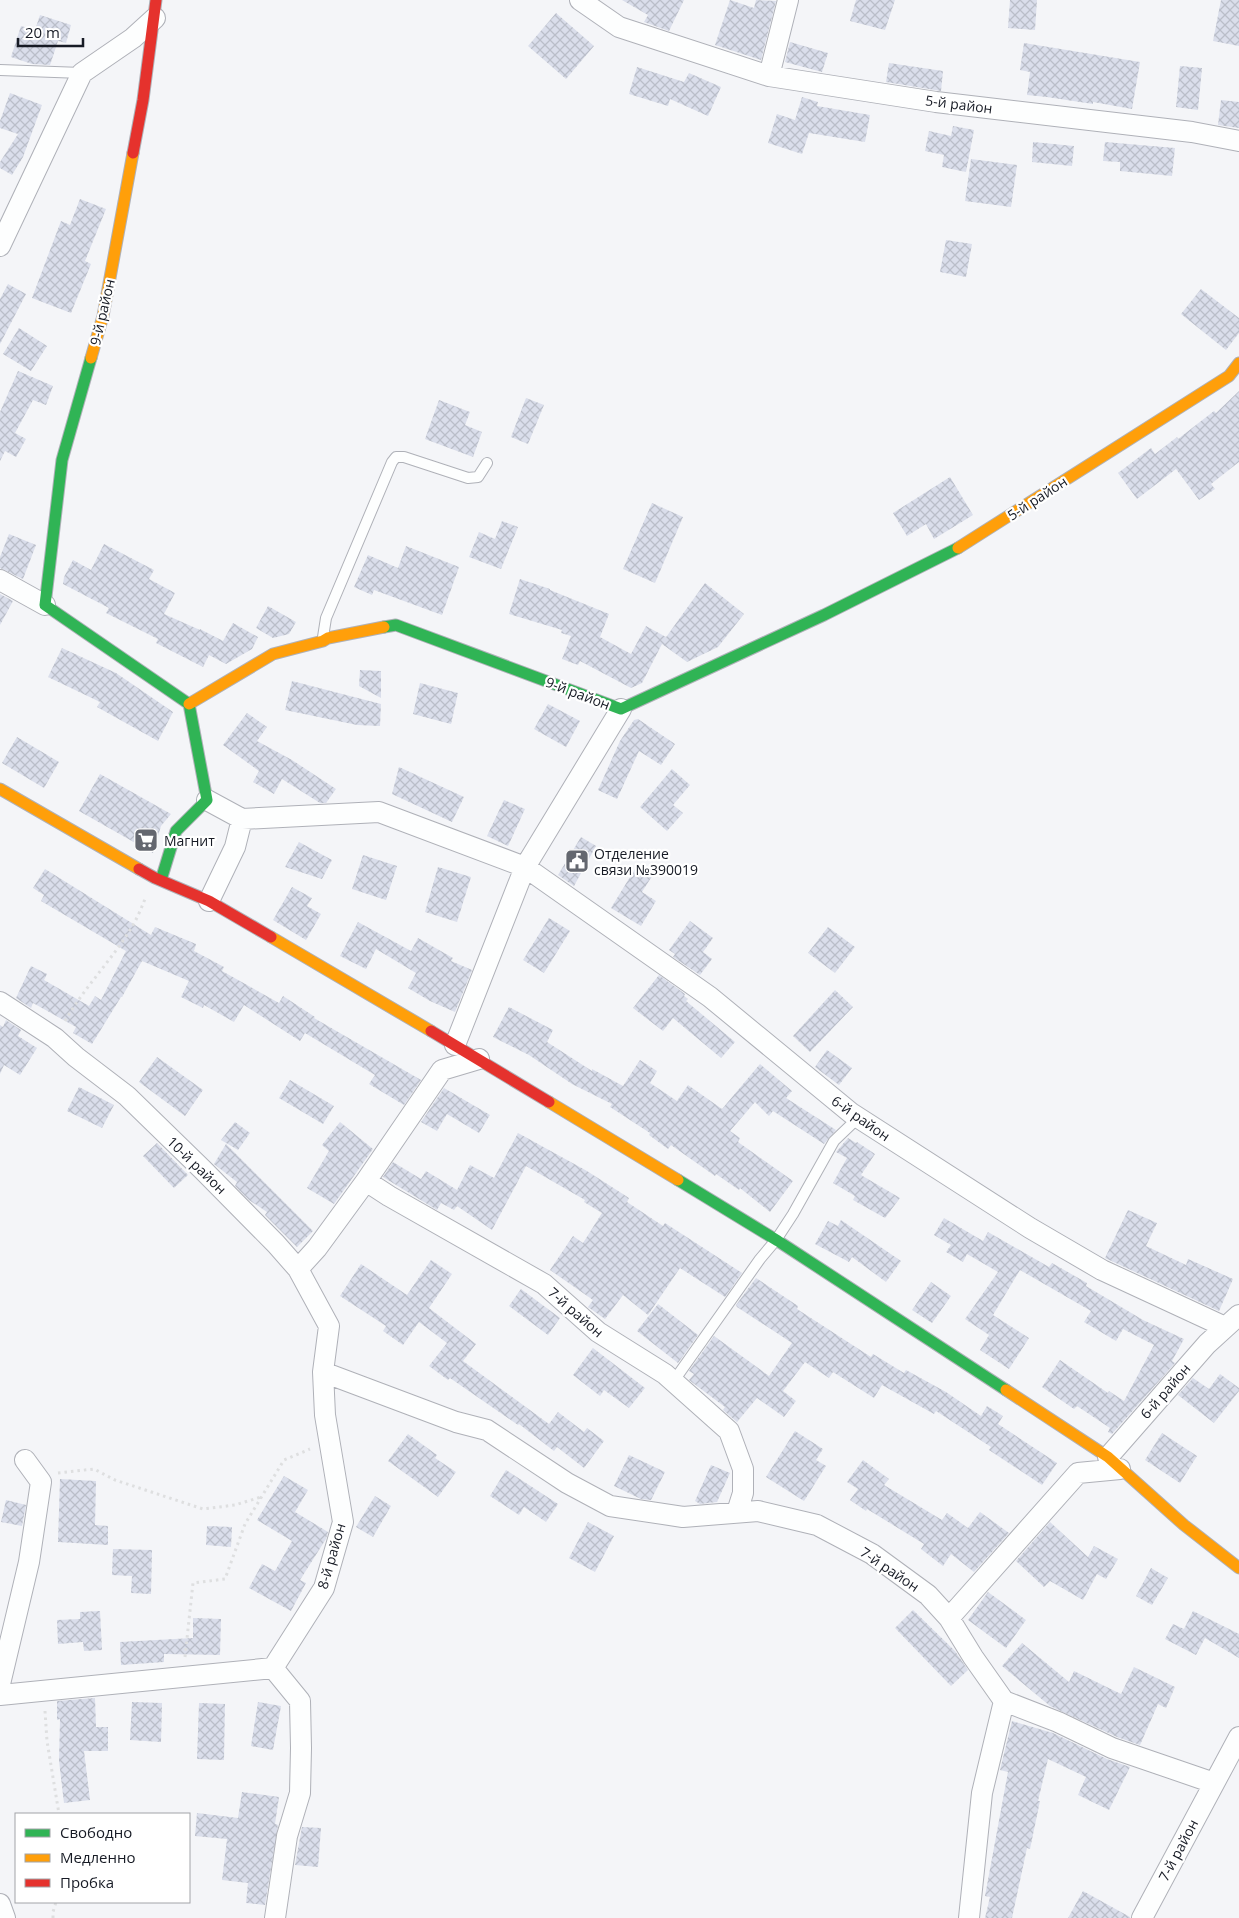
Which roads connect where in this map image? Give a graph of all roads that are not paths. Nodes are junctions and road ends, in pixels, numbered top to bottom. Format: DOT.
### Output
graph roads {
  1 [pos="580,0"];
  2 [pos="788,0"];
  3 [pos="156,9"];
  4 [pos="0,70"];
  5 [pos="82,74"];
  6 [pos="769,76"];
  7 [pos="1239,141"];
  8 [pos="0,246"];
  9 [pos="1239,363"];
  10 [pos="487,463"];
  11 [pos="0,580"];
  12 [pos="45,605"];
  13 [pos="824,615"];
  14 [pos="323,641"];
  15 [pos="189,704"];
  16 [pos="620,709"];
  17 [pos="0,789"];
  18 [pos="207,800"];
  19 [pos="242,819"];
  20 [pos="525,867"];
  21 [pos="158,879"];
  22 [pos="209,901"];
  23 [pos="0,1002"];
  24 [pos="455,1045"];
  25 [pos="479,1059"];
  26 [pos="858,1118"];
  27 [pos="366,1181"];
  28 [pos="776,1240"];
  29 [pos="298,1269"];
  30 [pos="1232,1321"];
  31 [pos="323,1372"];
  32 [pos="673,1382"];
  33 [pos="25,1460"];
  34 [pos="1114,1463"];
  35 [pos="738,1512"];
  36 [pos="1239,1568"];
  37 [pos="948,1618"];
  38 [pos="273,1668"];
  39 [pos="0,1684"];
  40 [pos="0,1695"];
  41 [pos="1004,1701"];
  42 [pos="1239,1737"];
  43 [pos="1214,1783"];
  44 [pos="0,1904"];
  45 [pos="5,1918"];
  46 [pos="275,1918"];
  47 [pos="969,1918"];
  48 [pos="1142,1918"];
  1 -- 6 [label="street, 5-й район"];
  2 -- 6 [label="street"];
  3 -- 5 [label="street, 9-й район"];
  3 -- 12 [label="street, 9-й район"];
  4 -- 5 [label="lane"];
  5 -- 8 [label="street, 9-й район"];
  6 -- 7 [label="street, 5-й район"];
  9 -- 13 [label="street, 5-й район"];
  10 -- 14 [label="lane"];
  11 -- 12 [label="street"];
  12 -- 15 [label="street"];
  13 -- 16 [label="street, 9-й район"];
  14 -- 15 [label="street, 9-й район"];
  14 -- 16 [label="street, 9-й район"];
  15 -- 18 [label="street"];
  16 -- 20 [label="street"];
  17 -- 21 [label="street"];
  18 -- 19 [label="street"];
  18 -- 21 [label="street"];
  19 -- 20 [label="street, 6-й район"];
  19 -- 22 [label="street"];
  20 -- 24 [label="street"];
  20 -- 26 [label="street, 6-й район"];
  21 -- 22 [label="street"];
  22 -- 24 [label="street"];
  23 -- 29 [label="street, 10-й район"];
  24 -- 25 [label="street"];
  25 -- 27 [label="street"];
  25 -- 28 [label="street"];
  26 -- 28 [label="lane"];
  26 -- 30 [label="street, 6-й район"];
  27 -- 29 [label="street"];
  27 -- 32 [label="street, 7-й район"];
  28 -- 32 [label="lane"];
  28 -- 34 [label="street"];
  29 -- 31 [label="street, 10-й район"];
  30 -- 34 [label="street, 6-й район"];
  31 -- 35 [label="street, 7-й район"];
  31 -- 38 [label="street, 8-й район"];
  32 -- 35 [label="street, 7-й район"];
  33 -- 39 [label="street"];
  34 -- 36 [label="street"];
  34 -- 37 [label="street"];
  35 -- 37 [label="street, 7-й район"];
  37 -- 41 [label="street, 7-й район"];
  38 -- 40 [label="street"];
  38 -- 46 [label="street"];
  41 -- 43 [label="street"];
  41 -- 47 [label="street"];
  42 -- 43 [label="street, 7-й район"];
  43 -- 48 [label="street, 7-й район"];
  44 -- 45 [label="street"];
}
